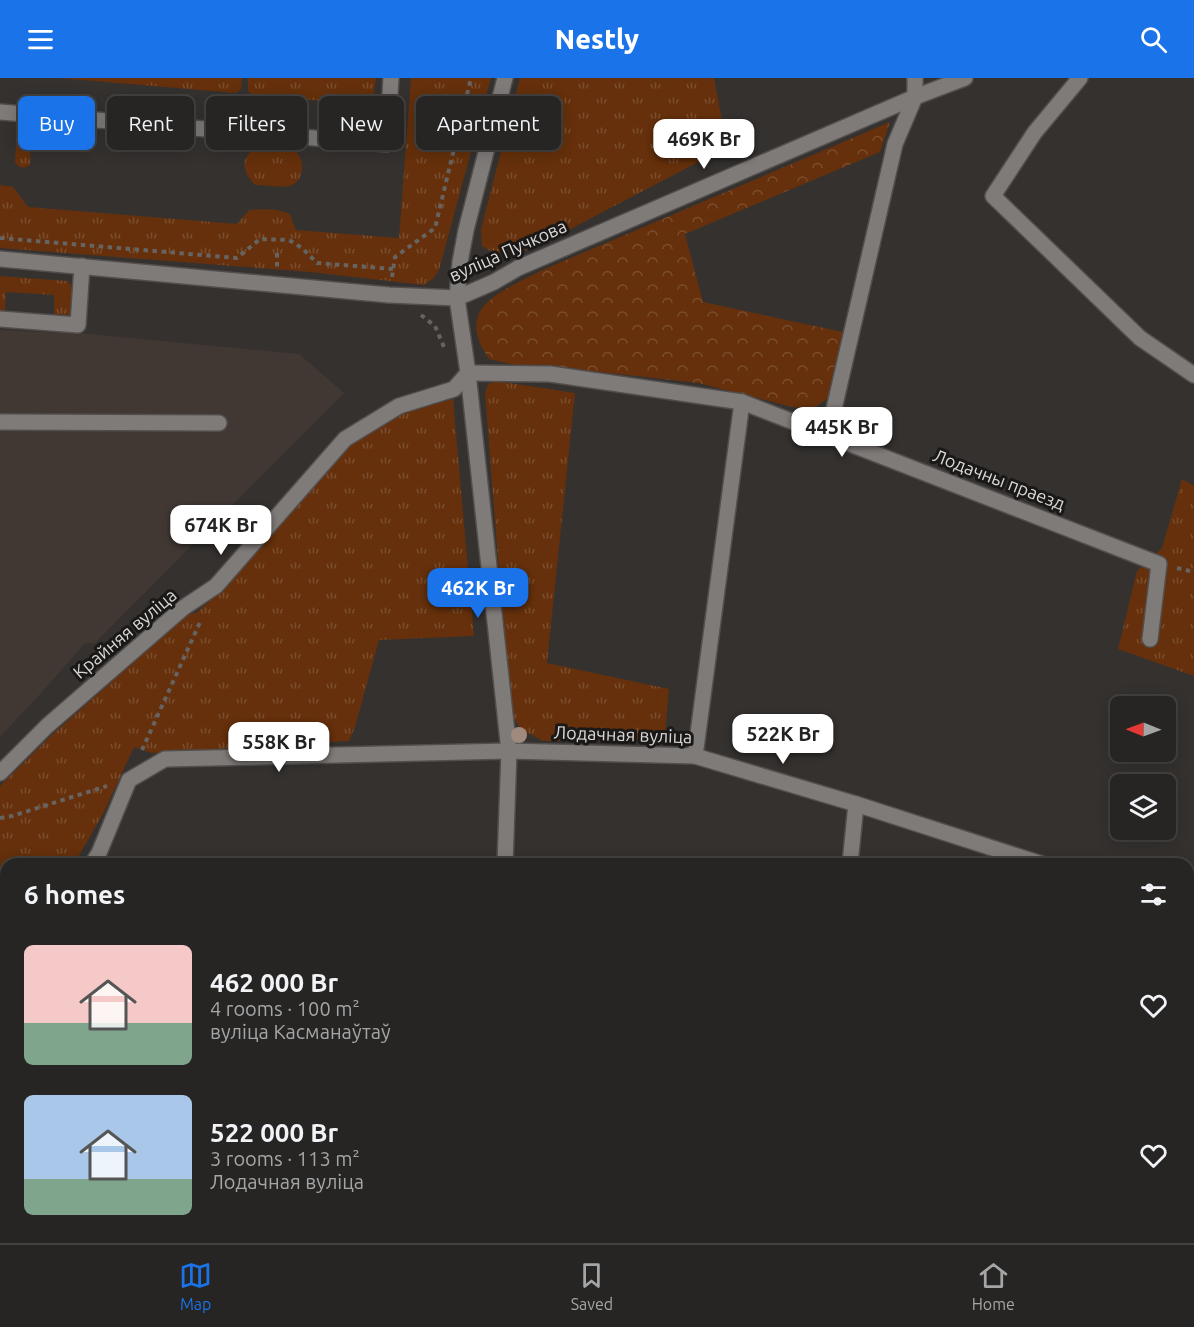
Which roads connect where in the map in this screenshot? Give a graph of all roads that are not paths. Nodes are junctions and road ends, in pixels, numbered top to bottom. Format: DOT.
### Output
graph roads {
  1 [pos="391,78"];
  2 [pos="505,78"];
  3 [pos="915,78"];
  4 [pos="965,78"];
  5 [pos="1080,78"];
  6 [pos="915,97"];
  7 [pos="0,112"];
  8 [pos="0,260"];
  9 [pos="82,267"];
  10 [pos="457,298"];
  11 [pos="0,319"];
  12 [pos="468,374"];
  13 [pos="1194,375"];
  14 [pos="742,402"];
  15 [pos="0,422"];
  16 [pos="219,423"];
  17 [pos="828,435"];
  18 [pos="1149,639"];
  19 [pos="509,751"];
  20 [pos="695,756"];
  21 [pos="0,773"];
  22 [pos="856,804"];
  23 [pos="96,858"];
  24 [pos="504,858"];
  25 [pos="851,858"];
  26 [pos="1023,858"];
  1 -- 7 [label="street"];
  2 -- 10 [label="street"];
  3 -- 6 [label="street"];
  4 -- 6 [label="street, вуліца Пучкова"];
  5 -- 13 [label="street"];
  6 -- 10 [label="street, вуліца Пучкова"];
  6 -- 17 [label="street"];
  8 -- 9 [label="street, вуліца Пучкова"];
  9 -- 10 [label="street, вуліца Пучкова"];
  9 -- 11 [label="street"];
  10 -- 12 [label="street"];
  12 -- 14 [label="street, Лодачны праезд"];
  12 -- 19 [label="street"];
  12 -- 21 [label="street, Крайняя вуліца"];
  14 -- 17 [label="street, Лодачны праезд"];
  14 -- 20 [label="street"];
  15 -- 16 [label="street"];
  17 -- 18 [label="street, Лодачны праезд"];
  19 -- 20 [label="street, Лодачная вуліца"];
  19 -- 23 [label="street, Лодачная вуліца"];
  19 -- 24 [label="street"];
  20 -- 22 [label="street, Лодачная вуліца"];
  22 -- 25 [label="street"];
  22 -- 26 [label="street, Лодачная вуліца"];
}
